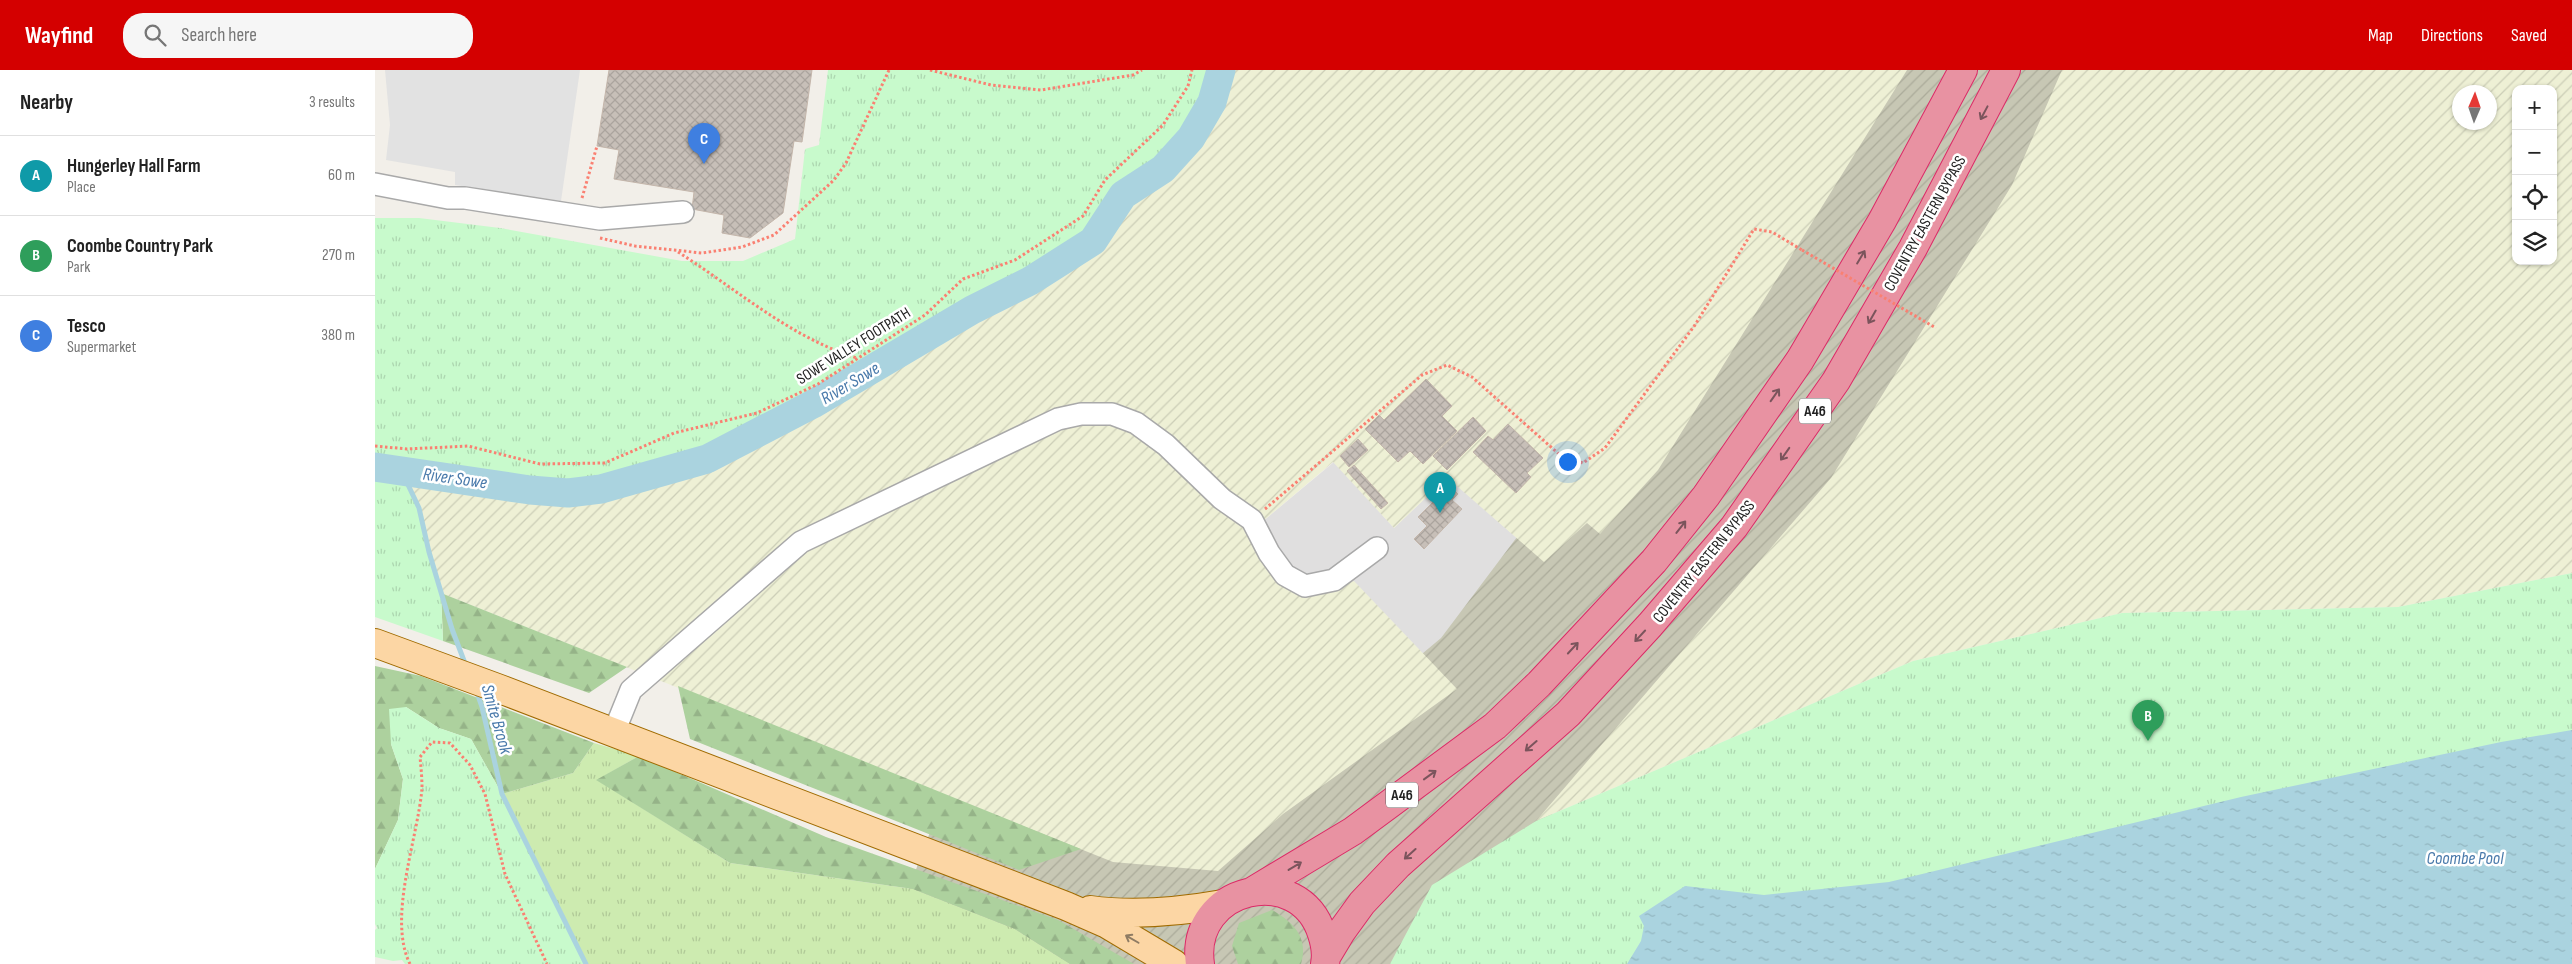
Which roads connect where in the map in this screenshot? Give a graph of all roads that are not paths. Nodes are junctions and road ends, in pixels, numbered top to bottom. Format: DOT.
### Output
graph roads {
  1 [pos="1963,70"];
  2 [pos="2006,70"];
  3 [pos="375,184"];
  4 [pos="683,212"];
  5 [pos="1377,548"];
  6 [pos="375,643"];
  7 [pos="614,732"];
  8 [pos="1253,891"];
  9 [pos="1223,904"];
  10 [pos="1066,906"];
  11 [pos="1325,961"];
  12 [pos="1174,964"];
  13 [pos="1200,964"];
  8 -- 1 [label="highway, A46, one-way"];
  2 -- 11 [label="highway, COVENTRY EASTERN BYPASS / A46, one-way"];
  3 -- 4 [label="lane"];
  5 -- 7 [label="lane"];
  6 -- 7 [label="main road"];
  7 -- 10 [label="main road"];
  8 -- 9 [label="highway"];
  8 -- 11 [label="highway"];
  9 -- 10 [label="main road"];
  9 -- 13 [label="highway"];
  12 -- 10 [label="main road, one-way"];
}
